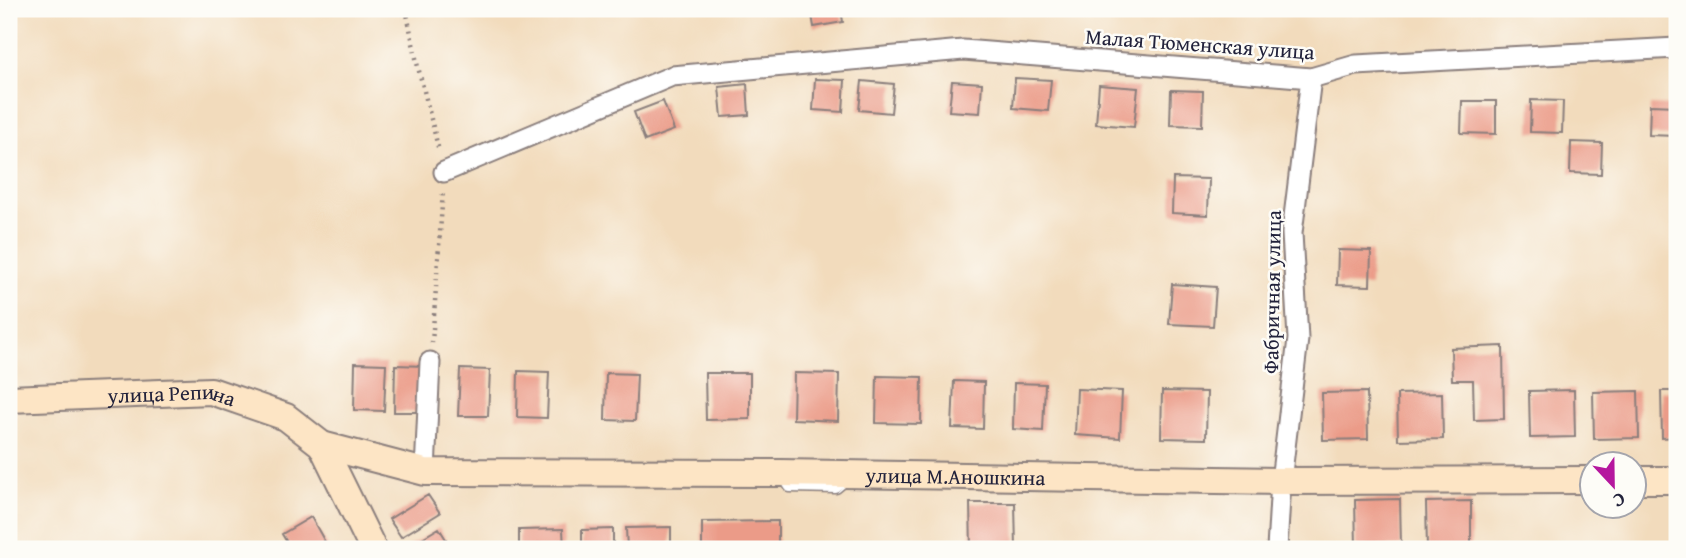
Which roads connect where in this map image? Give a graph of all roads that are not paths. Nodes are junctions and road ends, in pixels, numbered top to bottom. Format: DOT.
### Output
graph roads {
  1 [pos="1677,48"];
  2 [pos="1311,78"];
  3 [pos="444,172"];
  4 [pos="430,362"];
  5 [pos="9,399"];
  6 [pos="321,445"];
  7 [pos="425,472"];
  8 [pos="1578,480"];
  9 [pos="1648,480"];
  10 [pos="1677,480"];
  11 [pos="1281,481"];
  12 [pos="373,549"];
  13 [pos="1277,549"];
  1 -- 2 [label="street, Малая Тюменская улица"];
  2 -- 3 [label="street, Малая Тюменская улица"];
  2 -- 11 [label="street, Фабричная улица"];
  4 -- 7 [label="street"];
  5 -- 6 [label="street, улица Репина"];
  6 -- 7 [label="street, улица М.Аношкина"];
  6 -- 12 [label="street"];
  7 -- 11 [label="street, улица М.Аношкина"];
  8 -- 11 [label="street, улица М.Аношкина"];
  9 -- 10 [label="street"];
  11 -- 13 [label="street, Фабричная улица"];
}
